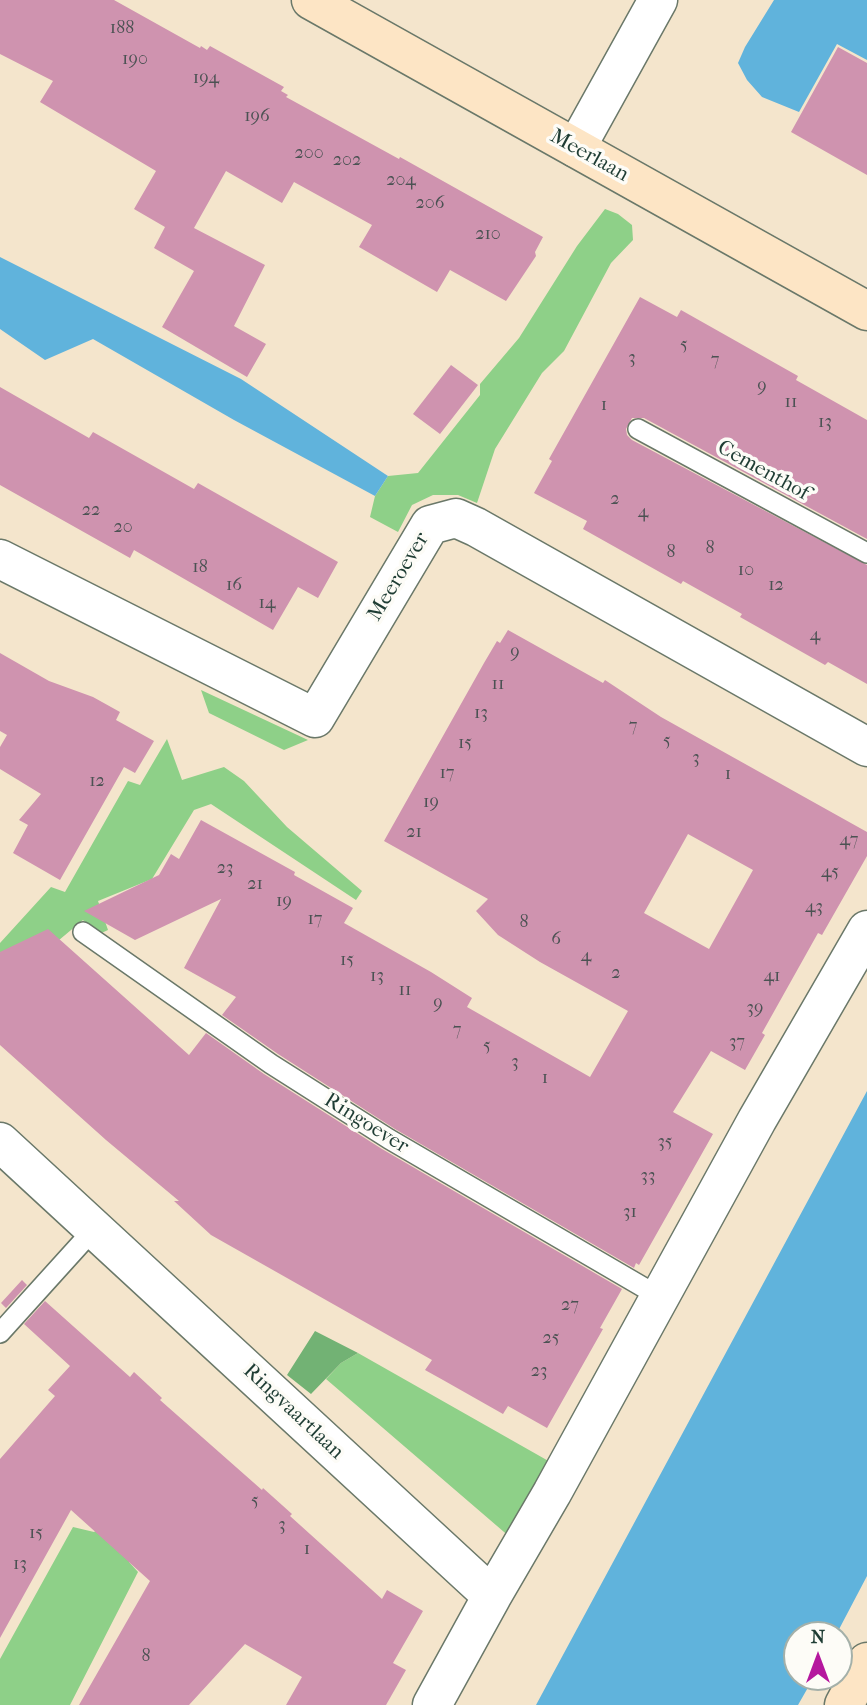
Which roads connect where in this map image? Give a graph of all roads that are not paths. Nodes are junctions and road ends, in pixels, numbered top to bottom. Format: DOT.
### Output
graph roads {
  1 [pos="311,0"];
  2 [pos="658,0"];
  3 [pos="576,148"];
  4 [pos="867,311"];
  5 [pos="638,429"];
  6 [pos="867,554"];
  7 [pos="0,559"];
  8 [pos="867,747"];
  9 [pos="867,930"];
  10 [pos="83,933"];
  11 [pos="0,1142"];
  12 [pos="94,1229"];
  13 [pos="660,1297"];
  14 [pos="0,1333"];
  15 [pos="492,1596"];
  16 [pos="867,1662"];
  17 [pos="432,1705"];
  18 [pos="844,1705"];
  1 -- 3 [label="street, Meerlaan"];
  2 -- 3 [label="street"];
  3 -- 4 [label="street, Meerlaan"];
  5 -- 6 [label="lane, Cementhof"];
  7 -- 8 [label="street, Meeroever"];
  9 -- 13 [label="street"];
  10 -- 13 [label="lane, Ringoever"];
  11 -- 12 [label="street, Ringvaartlaan"];
  12 -- 14 [label="lane"];
  12 -- 15 [label="street, Ringvaartlaan"];
  13 -- 15 [label="street"];
  15 -- 17 [label="street"];
  16 -- 18 [label="street"];
}
